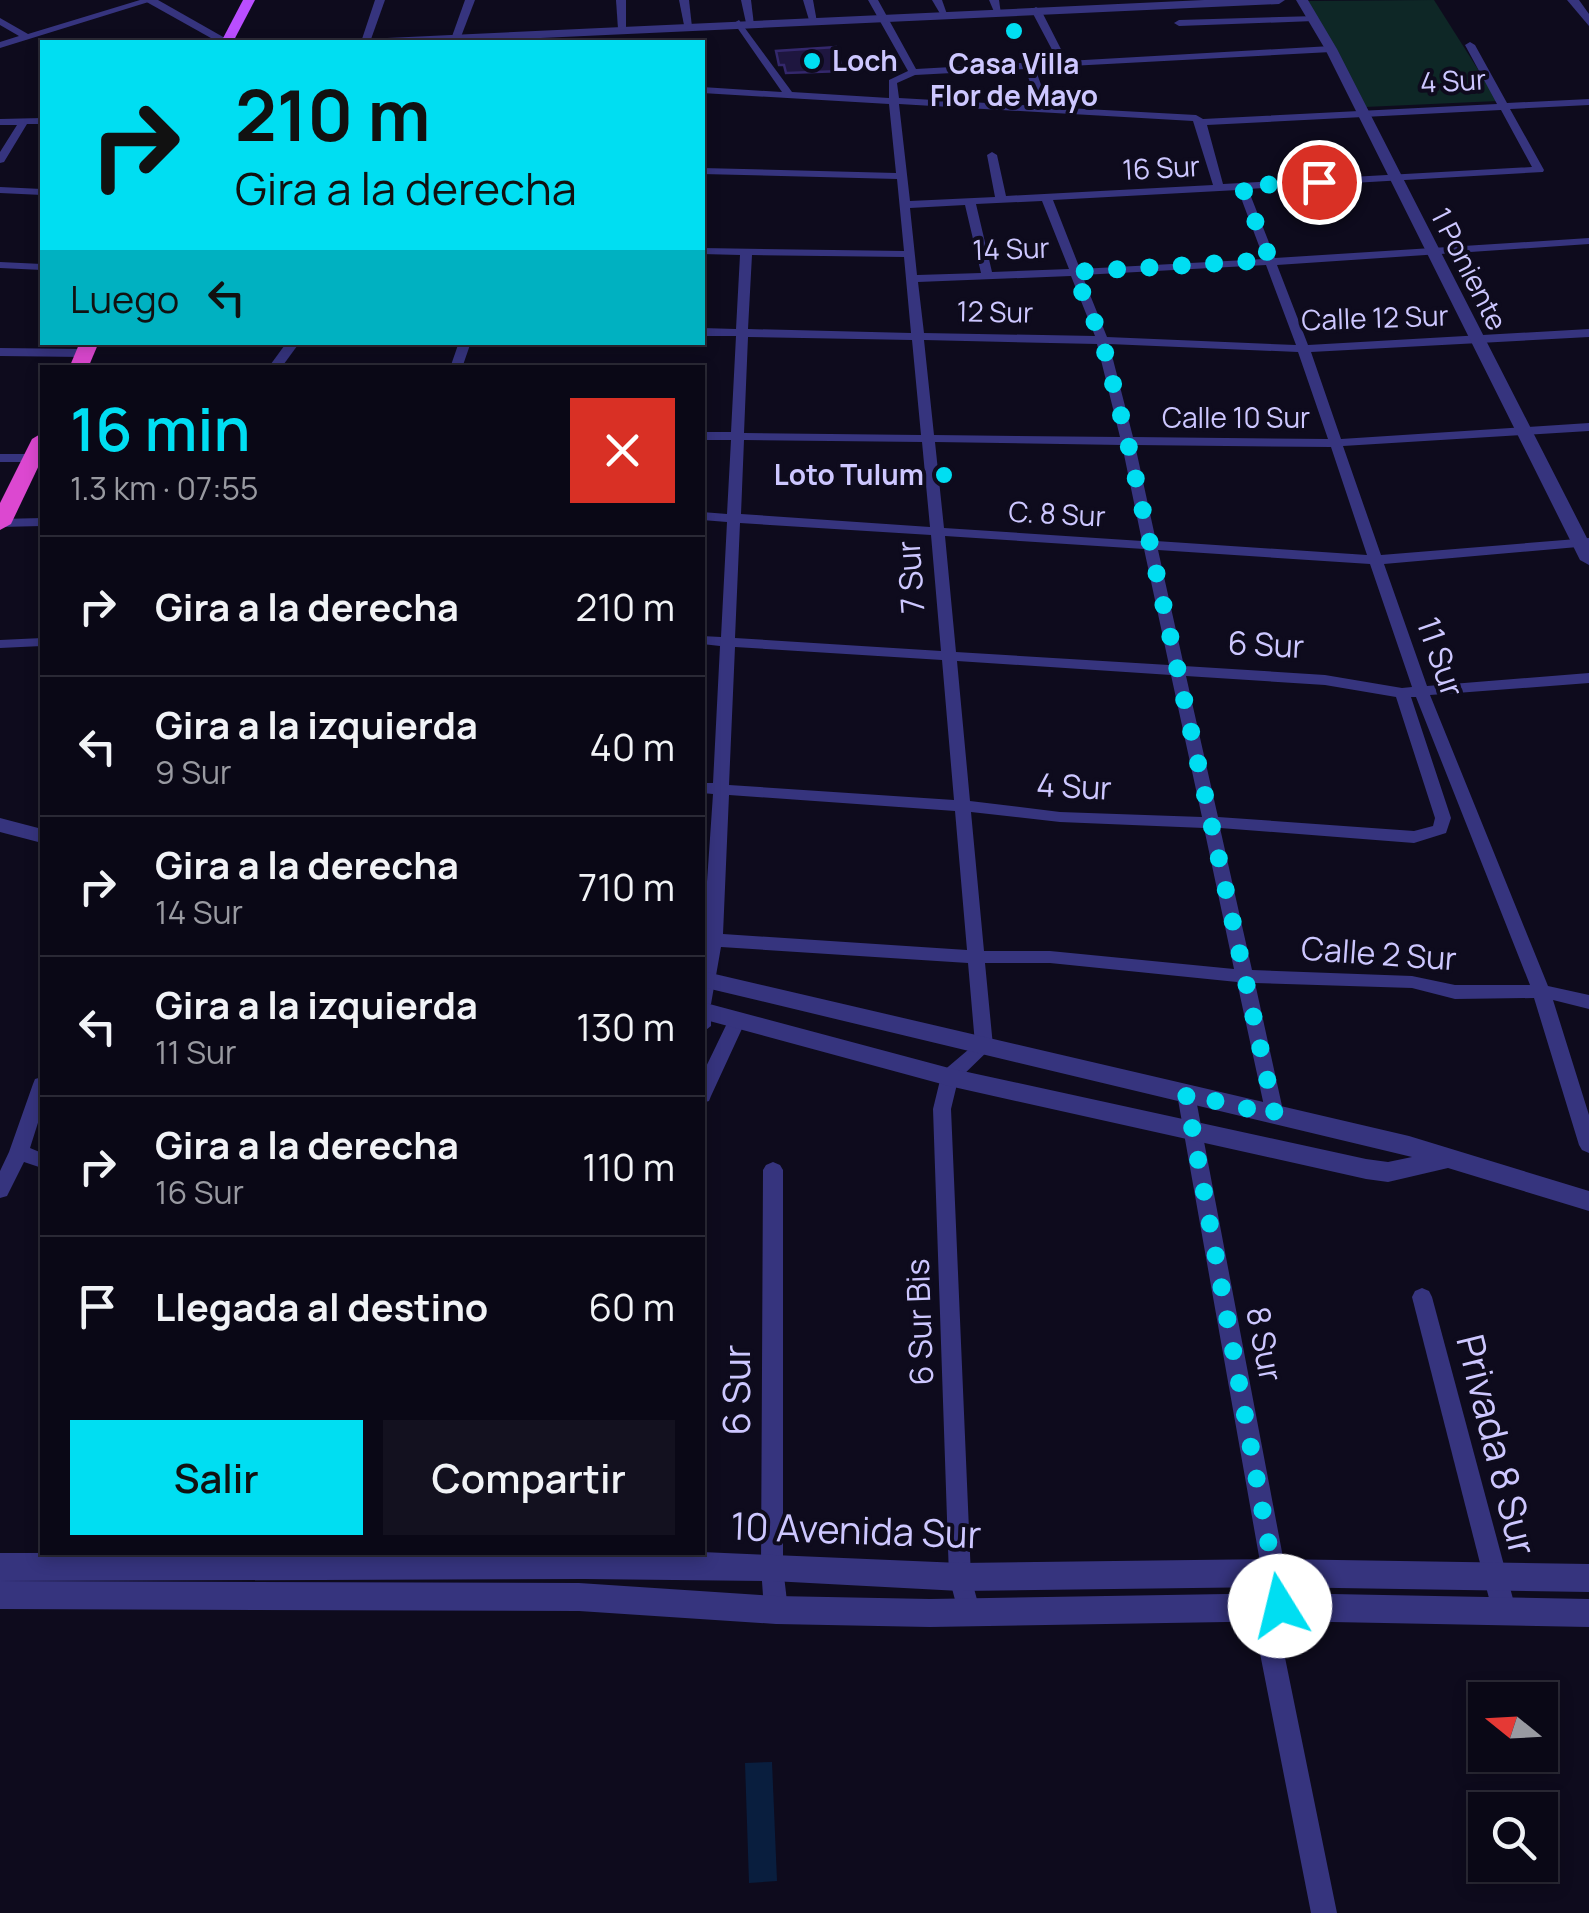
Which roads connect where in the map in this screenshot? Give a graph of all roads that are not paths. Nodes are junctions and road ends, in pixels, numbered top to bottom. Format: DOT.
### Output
graph roads {
  1 [pos="149,0"];
  2 [pos="249,0"];
  3 [pos="265,0"];
  4 [pos="380,0"];
  5 [pos="470,0"];
  6 [pos="621,0"];
  7 [pos="684,0"];
  8 [pos="746,0"];
  9 [pos="808,0"];
  10 [pos="873,0"];
  11 [pos="936,0"];
  12 [pos="1279,0"];
  13 [pos="1302,0"];
  14 [pos="1572,0"];
  15 [pos="1211,1"];
  16 [pos="1122,3"];
  17 [pos="1057,4"];
  18 [pos="1169,4"];
  19 [pos="996,6"];
  20 [pos="1036,10"];
  21 [pos="945,15"];
  22 [pos="883,18"];
  23 [pos="1314,18"];
  24 [pos="814,20"];
  25 [pos="0,22"];
  26 [pos="1589,22"];
  27 [pos="745,23"];
  28 [pos="689,25"];
  29 [pos="252,28"];
  30 [pos="623,29"];
  31 [pos="26,37"];
  32 [pos="222,40"];
  33 [pos="227,40"];
  34 [pos="366,40"];
  35 [pos="454,40"];
  36 [pos="468,40"];
  37 [pos="1190,43"];
  38 [pos="0,45"];
  39 [pos="1470,45"];
  40 [pos="1331,49"];
  41 [pos="1197,57"];
  42 [pos="1065,66"];
  43 [pos="1030,68"];
  44 [pos="913,72"];
  45 [pos="705,90"];
  46 [pos="790,96"];
  47 [pos="1589,102"];
  48 [pos="896,103"];
  49 [pos="1504,106"];
  50 [pos="1045,110"];
  51 [pos="1364,114"];
  52 [pos="40,120"];
  53 [pos="1198,120"];
  54 [pos="24,121"];
  55 [pos="0,122"];
  56 [pos="992,156"];
  57 [pos="0,160"];
  58 [pos="705,171"];
  59 [pos="901,176"];
  60 [pos="1396,178"];
  61 [pos="1242,186"];
  62 [pos="1220,188"];
  63 [pos="0,190"];
  64 [pos="40,192"];
  65 [pos="1046,197"];
  66 [pos="1000,200"];
  67 [pos="970,201"];
  68 [pos="904,205"];
  69 [pos="1588,242"];
  70 [pos="705,251"];
  71 [pos="746,252"];
  72 [pos="1432,252"];
  73 [pos="910,254"];
  74 [pos="1270,260"];
  75 [pos="0,265"];
  76 [pos="40,267"];
  77 [pos="1074,272"];
  78 [pos="986,274"];
  79 [pos="914,279"];
  80 [pos="1589,330"];
  81 [pos="705,332"];
  82 [pos="742,332"];
  83 [pos="918,336"];
  84 [pos="1475,336"];
  85 [pos="1102,340"];
  86 [pos="292,345"];
  87 [pos="1297,347"];
  88 [pos="0,352"];
  89 [pos="84,354"];
  90 [pos="276,365"];
  91 [pos="1589,427"];
  92 [pos="1522,431"];
  93 [pos="705,436"];
  94 [pos="738,436"];
  95 [pos="929,440"];
  96 [pos="1128,443"];
  97 [pos="1336,443"];
  98 [pos="38,449"];
  99 [pos="0,458"];
  100 [pos="705,516"];
  101 [pos="732,518"];
  102 [pos="40,522"];
  103 [pos="0,523"];
  104 [pos="938,534"];
  105 [pos="1585,542"];
  106 [pos="1148,544"];
  107 [pos="1377,560"];
  108 [pos="1589,560"];
  109 [pos="705,640"];
  110 [pos="40,642"];
  111 [pos="728,642"];
  112 [pos="0,644"];
  113 [pos="947,656"];
  114 [pos="1176,673"];
  115 [pos="1589,678"];
  116 [pos="1421,691"];
  117 [pos="1402,692"];
  118 [pos="712,788"];
  119 [pos="964,806"];
  120 [pos="1210,824"];
  121 [pos="0,825"];
  122 [pos="40,835"];
  123 [pos="714,940"];
  124 [pos="974,957"];
  125 [pos="1244,976"];
  126 [pos="705,987"];
  127 [pos="1540,991"];
  128 [pos="705,998"];
  129 [pos="705,999"];
  130 [pos="1589,1002"];
  131 [pos="737,1020"];
  132 [pos="984,1046"];
  133 [pos="949,1077"];
  134 [pos="705,1089"];
  135 [pos="40,1090"];
  136 [pos="1186,1094"];
  137 [pos="1275,1115"];
  138 [pos="1190,1127"];
  139 [pos="1589,1145"];
  140 [pos="20,1152"];
  141 [pos="1444,1158"];
  142 [pos="40,1159"];
  143 [pos="773,1170"];
  144 [pos="0,1190"];
  145 [pos="1589,1201"];
  146 [pos="1422,1297"];
  147 [pos="585,1559"];
  148 [pos="0,1567"];
  149 [pos="772,1567"];
  150 [pos="1275,1573"];
  151 [pos="1493,1576"];
  152 [pos="960,1577"];
  153 [pos="1589,1578"];
  154 [pos="0,1595"];
  155 [pos="579,1597"];
  156 [pos="1280,1606"];
  157 [pos="776,1610"];
  158 [pos="1504,1610"];
  159 [pos="968,1611"];
  160 [pos="1589,1613"];
  161 [pos="1324,1913"];
  1 -- 31 [label="street"];
  1 -- 32 [label="street"];
  2 -- 33 [label="main road"];
  3 -- 29 [label="main road"];
  4 -- 34 [label="street"];
  5 -- 35 [label="street"];
  6 -- 30 [label="street"];
  7 -- 28 [label="street"];
  8 -- 27 [label="street"];
  9 -- 24 [label="street"];
  10 -- 22 [label="street"];
  11 -- 21 [label="street"];
  12 -- 15 [label="street"];
  13 -- 23 [label="street, 1 Poniente"];
  14 -- 26 [label="street"];
  15 -- 18 [label="street"];
  16 -- 17 [label="street"];
  16 -- 18 [label="street"];
  17 -- 20 [label="street"];
  18 -- 23 [label="street"];
  19 -- 20 [label="street"];
  19 -- 21 [label="street"];
  20 -- 42 [label="street"];
  21 -- 22 [label="street"];
  22 -- 24 [label="street"];
  22 -- 44 [label="street"];
  23 -- 40 [label="street, 1 Poniente"];
  24 -- 27 [label="street"];
  25 -- 31 [label="street"];
  27 -- 28 [label="street"];
  27 -- 46 [label="street"];
  28 -- 30 [label="street"];
  30 -- 36 [label="street"];
  31 -- 38 [label="street"];
  37 -- 41 [label="street"];
  39 -- 49 [label="street"];
  40 -- 41 [label="street"];
  40 -- 51 [label="street, 1 Poniente"];
  41 -- 42 [label="street"];
  42 -- 43 [label="street"];
  43 -- 44 [label="street"];
  43 -- 50 [label="street"];
  44 -- 48 [label="street"];
  45 -- 46 [label="street, 4 Sur"];
  46 -- 48 [label="street, 4 Sur"];
  47 -- 49 [label="street, 4 Sur"];
  48 -- 50 [label="street, 4 Sur"];
  48 -- 59 [label="street, 7 Sur"];
  49 -- 51 [label="street, 4 Sur"];
  49 -- 60 [label="street, 16 Sur"];
  50 -- 53 [label="street, 4 Sur"];
  51 -- 53 [label="street, 4 Sur"];
  51 -- 60 [label="street, 1 Poniente"];
  52 -- 54 [label="street"];
  53 -- 62 [label="street"];
  54 -- 55 [label="street"];
  54 -- 57 [label="street"];
  56 -- 66 [label="street"];
  58 -- 59 [label="street"];
  59 -- 68 [label="street, 7 Sur"];
  60 -- 61 [label="street, 16 Sur"];
  60 -- 72 [label="street, 1 Poniente"];
  61 -- 62 [label="street, 16 Sur"];
  61 -- 74 [label="street, 11 Sur"];
  62 -- 65 [label="street, 16 Sur"];
  63 -- 64 [label="street"];
  65 -- 66 [label="street, 16 Sur"];
  65 -- 77 [label="street"];
  66 -- 67 [label="street, 16 Sur"];
  67 -- 68 [label="street, 16 Sur"];
  67 -- 78 [label="street"];
  68 -- 73 [label="street, 7 Sur"];
  69 -- 72 [label="street, 14 Sur"];
  70 -- 71 [label="street"];
  71 -- 73 [label="street"];
  71 -- 82 [label="street"];
  72 -- 74 [label="street, 14 Sur"];
  72 -- 84 [label="street, 1 Poniente"];
  73 -- 79 [label="street, 7 Sur"];
  74 -- 77 [label="street, 14 Sur"];
  74 -- 87 [label="street, 11 Sur"];
  75 -- 76 [label="street"];
  77 -- 78 [label="street, 14 Sur"];
  77 -- 85 [label="street"];
  78 -- 79 [label="street, 14 Sur"];
  79 -- 83 [label="street, 7 Sur"];
  80 -- 84 [label="street, Calle 12 Sur"];
  81 -- 82 [label="street, 12 Sur"];
  82 -- 83 [label="street, 12 Sur"];
  82 -- 94 [label="street"];
  83 -- 85 [label="street, 12 Sur"];
  83 -- 95 [label="street, 7 Sur"];
  84 -- 87 [label="street, Calle 12 Sur"];
  84 -- 92 [label="street, 1 Poniente"];
  85 -- 87 [label="street, 12 Sur"];
  85 -- 96 [label="street"];
  86 -- 90 [label="street"];
  87 -- 97 [label="street, 11 Sur"];
  88 -- 89 [label="street"];
  91 -- 92 [label="street, Calle 10 Sur"];
  92 -- 97 [label="street, Calle 10 Sur"];
  92 -- 105 [label="street, 1 Poniente"];
  93 -- 94 [label="street, Calle 10 Sur"];
  94 -- 95 [label="street, Calle 10 Sur"];
  94 -- 101 [label="street"];
  95 -- 96 [label="street, Calle 10 Sur"];
  95 -- 104 [label="street, 7 Sur"];
  96 -- 97 [label="street, Calle 10 Sur"];
  96 -- 106 [label="street"];
  97 -- 107 [label="street, 11 Sur"];
  98 -- 99 [label="street"];
  98 -- 103 [label="highway"];
  100 -- 101 [label="street, C. 8 Sur"];
  101 -- 104 [label="street, C. 8 Sur"];
  101 -- 111 [label="street"];
  102 -- 103 [label="street"];
  104 -- 106 [label="street, C. 8 Sur"];
  104 -- 113 [label="street, 7 Sur"];
  105 -- 107 [label="street, C. 8 Sur"];
  105 -- 108 [label="street, 1 Poniente"];
  106 -- 107 [label="street, C. 8 Sur"];
  106 -- 114 [label="street"];
  107 -- 116 [label="street, 11 Sur"];
  109 -- 111 [label="street, 6 Sur"];
  110 -- 112 [label="street"];
  111 -- 113 [label="street, 6 Sur"];
  111 -- 118 [label="street"];
  113 -- 114 [label="street, 6 Sur"];
  113 -- 119 [label="street, 7 Sur"];
  114 -- 117 [label="street, 6 Sur"];
  114 -- 120 [label="street"];
  115 -- 116 [label="street"];
  116 -- 117 [label="street"];
  116 -- 127 [label="street, 11 Sur"];
  117 -- 120 [label="street, 4 Sur"];
  118 -- 119 [label="street, 4 Sur"];
  118 -- 123 [label="street"];
  119 -- 120 [label="street, 4 Sur"];
  119 -- 124 [label="street, 7 Sur"];
  120 -- 125 [label="street"];
  121 -- 122 [label="street"];
  123 -- 124 [label="street, Calle 2 Sur"];
  123 -- 126 [label="street"];
  124 -- 125 [label="street, Calle 2 Sur"];
  124 -- 132 [label="street, 7 Sur"];
  125 -- 127 [label="street, Calle 2 Sur"];
  125 -- 137 [label="street"];
  127 -- 130 [label="street, Calle 2 Sur"];
  127 -- 139 [label="street, 11 Sur"];
  128 -- 132 [label="street"];
  129 -- 131 [label="street"];
  131 -- 133 [label="street"];
  131 -- 134 [label="street"];
  132 -- 133 [label="street"];
  132 -- 136 [label="street"];
  133 -- 138 [label="street"];
  133 -- 152 [label="street, 6 Sur Bis"];
  135 -- 140 [label="street"];
  136 -- 137 [label="street"];
  136 -- 138 [label="street, 8 Sur"];
  137 -- 141 [label="street"];
  138 -- 141 [label="street"];
  138 -- 150 [label="street, 8 Sur"];
  140 -- 142 [label="street"];
  140 -- 144 [label="street"];
  141 -- 145 [label="street"];
  143 -- 149 [label="street, 6 Sur"];
  146 -- 151 [label="street, Privada 8 Sur"];
  147 -- 148 [label="street, 10 Avenida Sur"];
  147 -- 149 [label="street, 10 Avenida Sur"];
  147 -- 155 [label="street"];
  149 -- 152 [label="street, 10 Avenida Sur"];
  149 -- 157 [label="street, 6 Sur"];
  150 -- 151 [label="street, 10 Avenida Sur"];
  150 -- 152 [label="street, 10 Avenida Sur"];
  150 -- 156 [label="street, 8 Sur"];
  151 -- 153 [label="street, 10 Avenida Sur"];
  151 -- 158 [label="street, Privada 8 Sur"];
  152 -- 159 [label="street, 6 Sur Bis"];
  154 -- 155 [label="street"];
  155 -- 157 [label="street"];
  156 -- 158 [label="street"];
  156 -- 159 [label="street"];
  156 -- 161 [label="street, 8 Sur"];
  157 -- 159 [label="street"];
  158 -- 160 [label="street"];
}
